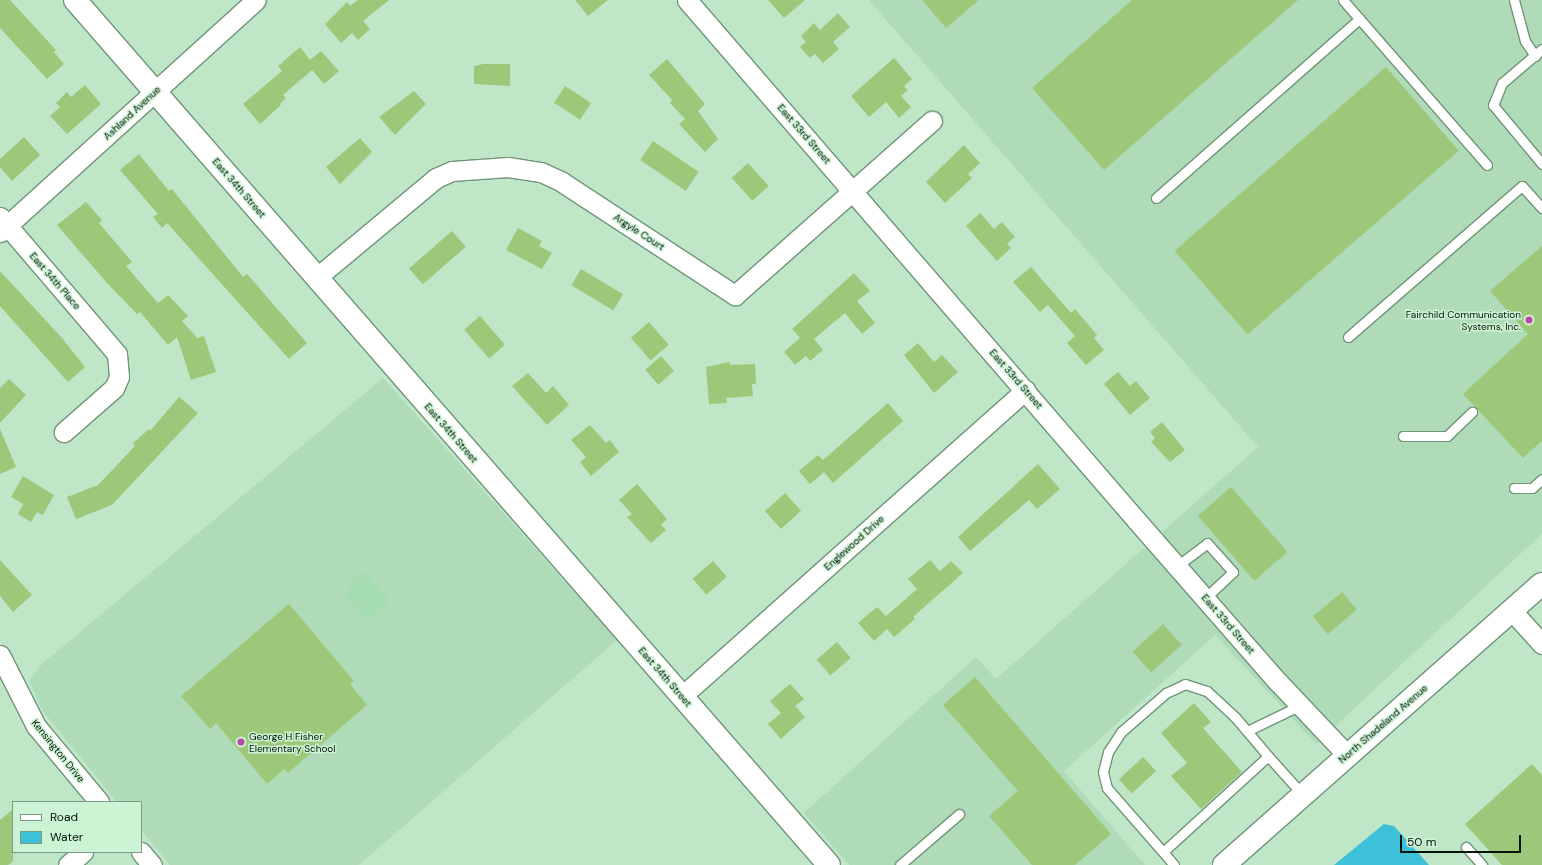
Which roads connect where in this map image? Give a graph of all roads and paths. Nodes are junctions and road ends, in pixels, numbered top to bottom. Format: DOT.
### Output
graph roads {
  1 [pos="75,0"];
  2 [pos="256,0"];
  3 [pos="687,0"];
  4 [pos="1343,0"];
  5 [pos="1514,0"];
  6 [pos="1359,18"];
  7 [pos="1542,49"];
  8 [pos="1535,56"];
  9 [pos="155,92"];
  10 [pos="932,121"];
  11 [pos="1542,164"];
  12 [pos="1487,165"];
  13 [pos="853,190"];
  14 [pos="1156,198"];
  15 [pos="1542,208"];
  16 [pos="3,225"];
  17 [pos="316,278"];
  18 [pos="1348,337"];
  19 [pos="1026,390"];
  20 [pos="1472,412"];
  21 [pos="64,432"];
  22 [pos="1403,436"];
  23 [pos="1542,479"];
  24 [pos="1514,488"];
  25 [pos="1177,566"];
  26 [pos="1542,584"];
  27 [pos="1205,598"];
  28 [pos="1512,611"];
  29 [pos="1542,644"];
  30 [pos="0,655"];
  31 [pos="682,696"];
  32 [pos="1301,705"];
  33 [pos="1247,731"];
  34 [pos="1347,755"];
  35 [pos="1268,756"];
  36 [pos="1303,795"];
  37 [pos="98,801"];
  38 [pos="959,814"];
  39 [pos="1466,847"];
  40 [pos="1163,852"];
  41 [pos="82,853"];
  42 [pos="142,853"];
  43 [pos="68,865"];
  44 [pos="152,865"];
  45 [pos="829,865"];
  46 [pos="900,865"];
  47 [pos="1174,865"];
  48 [pos="1224,865"];
  49 [pos="1482,865"];
  1 -- 9 [label="street, East 34th Street"];
  2 -- 9 [label="street, Ashland Avenue"];
  3 -- 13 [label="street, East 33rd Street"];
  4 -- 6 [label="lane"];
  5 -- 8 [label="lane"];
  6 -- 12 [label="lane"];
  6 -- 14 [label="lane"];
  7 -- 8 [label="lane"];
  8 -- 11 [label="lane"];
  9 -- 16 [label="street, Ashland Avenue"];
  9 -- 17 [label="street, East 34th Street"];
  10 -- 13 [label="street, Argyle Court"];
  13 -- 17 [label="street, Argyle Court"];
  13 -- 19 [label="street, East 33rd Street"];
  15 -- 18 [label="lane"];
  16 -- 21 [label="street, East 34th Place"];
  17 -- 31 [label="street, East 34th Street"];
  19 -- 25 [label="street, East 33rd Street"];
  19 -- 31 [label="street, Englewood Drive"];
  20 -- 22 [label="lane"];
  23 -- 24 [label="lane"];
  25 -- 27 [label="street, East 33rd Street"];
  25 -- 27 [label="lane"];
  26 -- 28 [label="street, North Shadeland Avenue"];
  27 -- 32 [label="street, East 33rd Street"];
  28 -- 29 [label="street"];
  28 -- 34 [label="street, North Shadeland Avenue"];
  30 -- 37 [label="street, Kensington Drive"];
  31 -- 45 [label="street, East 34th Street"];
  32 -- 33 [label="lane"];
  32 -- 34 [label="street, East 33rd Street"];
  33 -- 35 [label="lane"];
  33 -- 40 [label="lane"];
  34 -- 36 [label="street, North Shadeland Avenue"];
  35 -- 36 [label="lane"];
  35 -- 40 [label="lane"];
  36 -- 48 [label="street, North Shadeland Avenue"];
  38 -- 46 [label="lane"];
  39 -- 49 [label="lane"];
  40 -- 47 [label="lane"];
  41 -- 43 [label="street"];
  42 -- 44 [label="street"];
}
